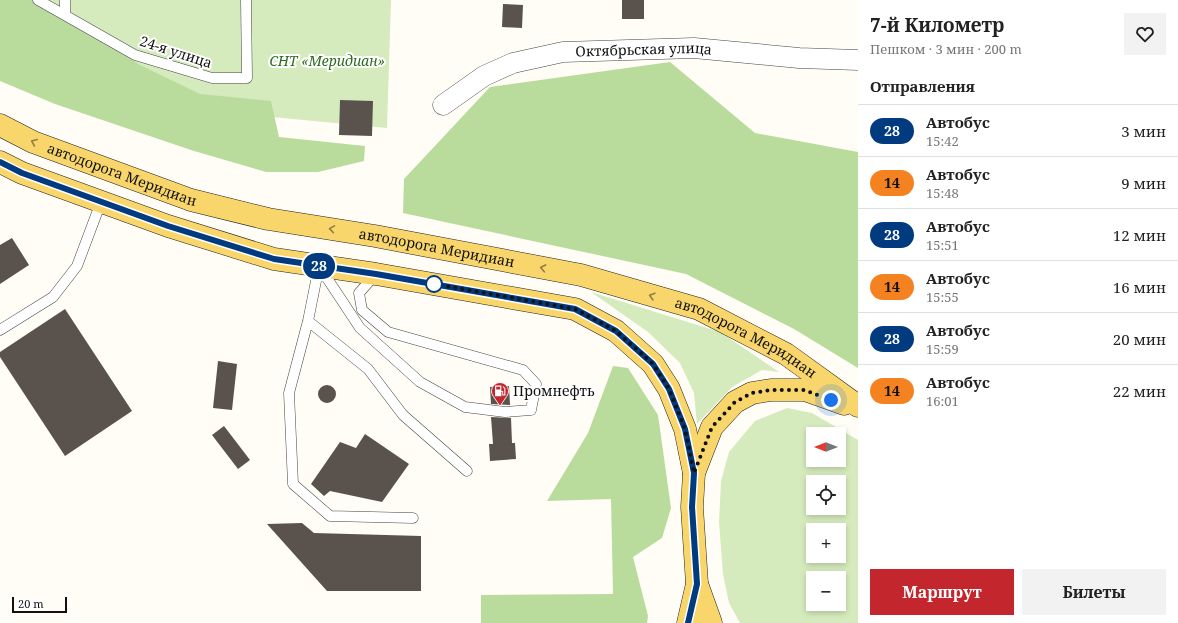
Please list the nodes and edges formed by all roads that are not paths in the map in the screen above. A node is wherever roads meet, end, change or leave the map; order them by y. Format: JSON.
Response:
{"nodes":[{"id":1,"x":38,"y":0,"type":"edge"},
{"id":2,"x":65,"y":0,"type":"edge"},
{"id":3,"x":246,"y":0,"type":"edge"},
{"id":4,"x":64,"y":14,"type":"junction"},
{"id":5,"x":858,"y":60,"type":"edge"},
{"id":6,"x":443,"y":105,"type":"dead end"},
{"id":7,"x":0,"y":125,"type":"edge"},
{"id":8,"x":0,"y":162,"type":"edge"},
{"id":9,"x":101,"y":202,"type":"junction"},
{"id":10,"x":319,"y":266,"type":"junction"},
{"id":11,"x":376,"y":274,"type":"junction"},
{"id":12,"x":308,"y":320,"type":"junction"},
{"id":13,"x":0,"y":330,"type":"edge"},
{"id":14,"x":858,"y":406,"type":"edge"},
{"id":15,"x":858,"y":410,"type":"edge"},
{"id":16,"x":467,"y":471,"type":"dead end"},
{"id":17,"x":694,"y":473,"type":"junction"},
{"id":18,"x":413,"y":518,"type":"dead end"},
{"id":19,"x":697,"y":584,"type":"junction"},
{"id":20,"x":688,"y":623,"type":"edge"},
{"id":21,"x":711,"y":623,"type":"edge"}],
"edges":[{"from":1,"to":4,"type":"lane","name":"24-я улица"},
{"from":2,"to":4,"type":"lane"},
{"from":3,"to":4,"type":"lane","name":"24-я улица"},
{"from":5,"to":6,"type":"street","name":"Октябрьская улица"},
{"from":14,"to":7,"type":"main road","name":"автодорога Меридиан","one_way":true},
{"from":8,"to":9,"type":"main road"},
{"from":9,"to":10,"type":"main road"},
{"from":9,"to":13,"type":"lane"},
{"from":10,"to":11,"type":"main road"},
{"from":10,"to":11,"type":"lane"},
{"from":10,"to":12,"type":"lane"},
{"from":11,"to":17,"type":"main road"},
{"from":12,"to":16,"type":"lane"},
{"from":12,"to":18,"type":"lane"},
{"from":15,"to":17,"type":"main road"},
{"from":17,"to":19,"type":"main road"},
{"from":19,"to":20,"type":"main road"},
{"from":19,"to":21,"type":"main road"}]}
